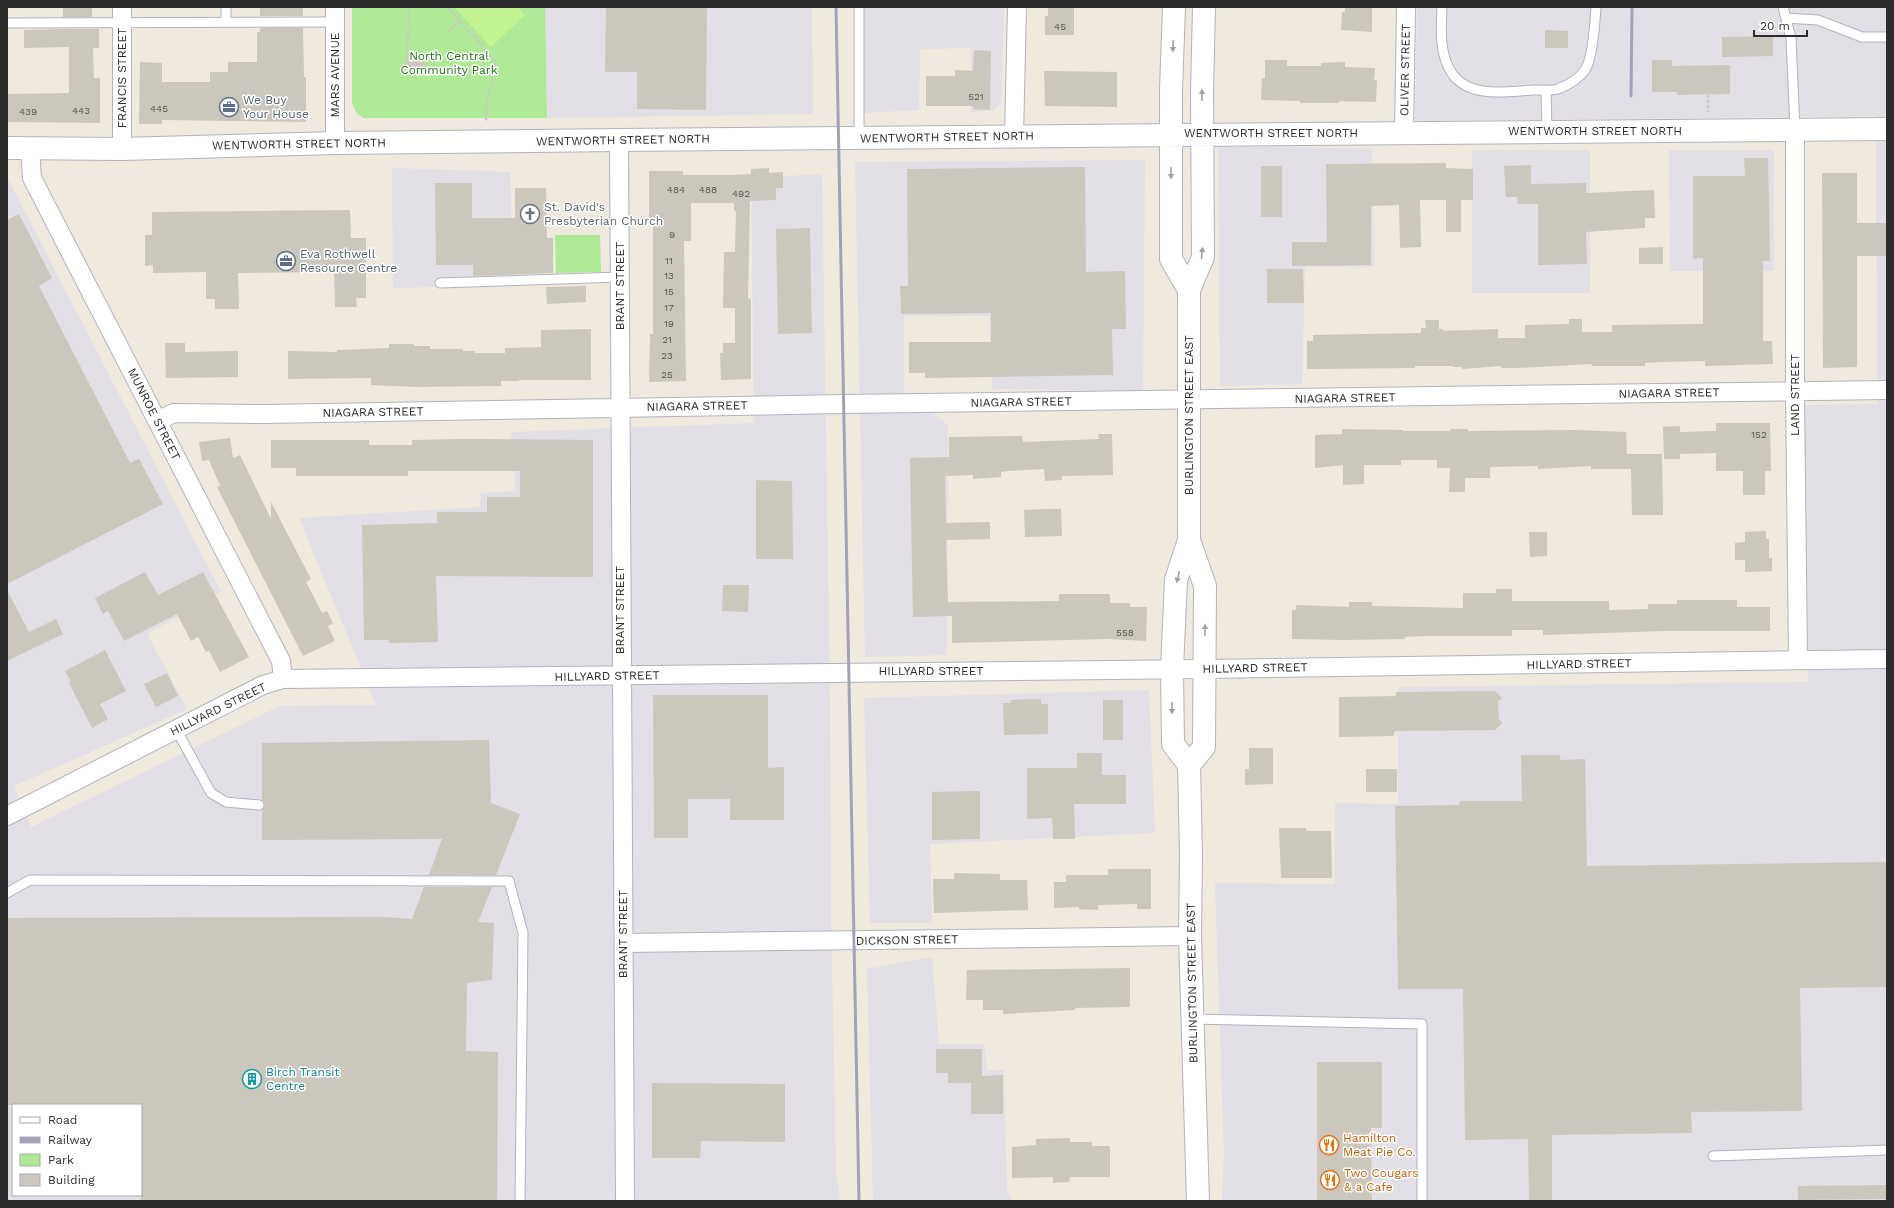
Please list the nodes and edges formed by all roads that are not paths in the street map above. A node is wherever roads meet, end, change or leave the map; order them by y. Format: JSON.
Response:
{"nodes":[{"id":1,"x":226,"y":7,"type":"edge"},
{"id":2,"x":859,"y":7,"type":"edge"},
{"id":3,"x":1017,"y":7,"type":"edge"},
{"id":4,"x":1174,"y":7,"type":"edge"},
{"id":5,"x":1204,"y":7,"type":"edge"},
{"id":6,"x":1406,"y":7,"type":"edge"},
{"id":7,"x":1442,"y":7,"type":"edge"},
{"id":8,"x":1596,"y":7,"type":"edge"},
{"id":9,"x":1783,"y":7,"type":"edge"},
{"id":10,"x":122,"y":15,"type":"edge"},
{"id":11,"x":335,"y":15,"type":"edge"},
{"id":12,"x":1786,"y":18,"type":"junction"},
{"id":13,"x":226,"y":22,"type":"junction"},
{"id":14,"x":7,"y":23,"type":"edge"},
{"id":15,"x":1887,"y":37,"type":"edge"},
{"id":16,"x":1546,"y":90,"type":"junction"},
{"id":17,"x":1887,"y":129,"type":"edge"},
{"id":18,"x":1795,"y":130,"type":"junction"},
{"id":19,"x":1547,"y":132,"type":"junction"},
{"id":20,"x":1404,"y":133,"type":"junction"},
{"id":21,"x":1172,"y":134,"type":"junction"},
{"id":22,"x":1202,"y":134,"type":"junction"},
{"id":23,"x":1014,"y":136,"type":"junction"},
{"id":24,"x":859,"y":138,"type":"junction"},
{"id":25,"x":619,"y":140,"type":"junction"},
{"id":26,"x":335,"y":143,"type":"junction"},
{"id":27,"x":7,"y":148,"type":"edge"},
{"id":28,"x":30,"y":148,"type":"junction"},
{"id":29,"x":122,"y":149,"type":"junction"},
{"id":30,"x":620,"y":277,"type":"junction"},
{"id":31,"x":440,"y":284,"type":"dead end"},
{"id":32,"x":1188,"y":290,"type":"junction"},
{"id":33,"x":1887,"y":390,"type":"edge"},
{"id":34,"x":1795,"y":391,"type":"junction"},
{"id":35,"x":1188,"y":400,"type":"junction"},
{"id":36,"x":620,"y":407,"type":"junction"},
{"id":37,"x":157,"y":421,"type":"junction"},
{"id":38,"x":1189,"y":540,"type":"junction"},
{"id":39,"x":1887,"y":659,"type":"edge"},
{"id":40,"x":1798,"y":660,"type":"junction"},
{"id":41,"x":1172,"y":669,"type":"junction"},
{"id":42,"x":1204,"y":669,"type":"junction"},
{"id":43,"x":621,"y":676,"type":"junction"},
{"id":44,"x":283,"y":679,"type":"junction"},
{"id":45,"x":176,"y":729,"type":"junction"},
{"id":46,"x":1189,"y":765,"type":"junction"},
{"id":47,"x":259,"y":805,"type":"dead end"},
{"id":48,"x":7,"y":816,"type":"edge"},
{"id":49,"x":7,"y":893,"type":"edge"},
{"id":50,"x":1190,"y":936,"type":"junction"},
{"id":51,"x":624,"y":943,"type":"junction"},
{"id":52,"x":1192,"y":1019,"type":"junction"},
{"id":53,"x":1887,"y":1150,"type":"edge"},
{"id":54,"x":1713,"y":1156,"type":"dead end"},
{"id":55,"x":520,"y":1201,"type":"edge"},
{"id":56,"x":625,"y":1201,"type":"edge"},
{"id":57,"x":1198,"y":1201,"type":"edge"},
{"id":58,"x":1422,"y":1201,"type":"edge"}],
"edges":[{"from":1,"to":13,"type":"lane"},
{"from":2,"to":24,"type":"lane"},
{"from":3,"to":23,"type":"street"},
{"from":4,"to":21,"type":"main road","name":"BURLINGTON STREET EAST","one_way":true},
{"from":22,"to":5,"type":"main road","name":"BURLINGTON STREET EAST","one_way":true},
{"from":6,"to":20,"type":"street","name":"OLIVER STREET"},
{"from":7,"to":16,"type":"lane"},
{"from":8,"to":16,"type":"lane"},
{"from":9,"to":12,"type":"lane"},
{"from":10,"to":13,"type":"lane"},
{"from":10,"to":14,"type":"lane"},
{"from":10,"to":29,"type":"street","name":"FRANCIS STREET"},
{"from":11,"to":13,"type":"lane"},
{"from":11,"to":26,"type":"street","name":"MARS AVENUE"},
{"from":12,"to":15,"type":"lane"},
{"from":12,"to":18,"type":"lane"},
{"from":16,"to":19,"type":"lane"},
{"from":17,"to":18,"type":"main road","name":"WENTWORTH STREET NORTH"},
{"from":18,"to":19,"type":"main road","name":"WENTWORTH STREET NORTH"},
{"from":18,"to":34,"type":"street","name":"LAND STREET"},
{"from":19,"to":20,"type":"main road","name":"WENTWORTH STREET NORTH"},
{"from":20,"to":22,"type":"main road","name":"WENTWORTH STREET NORTH"},
{"from":21,"to":22,"type":"main road","name":"WENTWORTH STREET NORTH"},
{"from":21,"to":23,"type":"main road","name":"WENTWORTH STREET NORTH"},
{"from":21,"to":32,"type":"main road","name":"BURLINGTON STREET EAST","one_way":true},
{"from":32,"to":22,"type":"main road","name":"BURLINGTON STREET EAST","one_way":true},
{"from":23,"to":24,"type":"main road","name":"WENTWORTH STREET NORTH"},
{"from":24,"to":25,"type":"main road","name":"WENTWORTH STREET NORTH"},
{"from":25,"to":26,"type":"main road","name":"WENTWORTH STREET NORTH"},
{"from":25,"to":30,"type":"street","name":"BRANT STREET"},
{"from":26,"to":29,"type":"main road","name":"WENTWORTH STREET NORTH"},
{"from":27,"to":28,"type":"main road","name":"WENTWORTH STREET NORTH"},
{"from":28,"to":29,"type":"main road","name":"WENTWORTH STREET NORTH"},
{"from":28,"to":37,"type":"street","name":"MUNROE STREET"},
{"from":30,"to":31,"type":"lane"},
{"from":30,"to":36,"type":"street","name":"BRANT STREET"},
{"from":32,"to":35,"type":"main road","name":"BURLINGTON STREET EAST"},
{"from":33,"to":34,"type":"street","name":"NIAGARA STREET"},
{"from":34,"to":35,"type":"street","name":"NIAGARA STREET"},
{"from":34,"to":40,"type":"street","name":"LAND STREET"},
{"from":35,"to":36,"type":"street","name":"NIAGARA STREET"},
{"from":35,"to":38,"type":"main road","name":"BURLINGTON STREET EAST"},
{"from":36,"to":37,"type":"street","name":"NIAGARA STREET"},
{"from":36,"to":43,"type":"street","name":"BRANT STREET"},
{"from":37,"to":44,"type":"street","name":"MUNROE STREET"},
{"from":38,"to":41,"type":"main road","name":"BURLINGTON STREET EAST","one_way":true},
{"from":42,"to":38,"type":"main road","name":"BURLINGTON STREET EAST","one_way":true},
{"from":39,"to":40,"type":"street","name":"HILLYARD STREET"},
{"from":40,"to":42,"type":"street","name":"HILLYARD STREET"},
{"from":41,"to":42,"type":"street","name":"HILLYARD STREET"},
{"from":41,"to":43,"type":"street","name":"HILLYARD STREET"},
{"from":41,"to":46,"type":"main road","name":"BURLINGTON STREET EAST","one_way":true},
{"from":42,"to":46,"type":"main road","name":"BURLINGTON STREET EAST"},
{"from":43,"to":44,"type":"street","name":"HILLYARD STREET"},
{"from":43,"to":51,"type":"street","name":"BRANT STREET"},
{"from":44,"to":45,"type":"street","name":"HILLYARD STREET"},
{"from":45,"to":47,"type":"lane"},
{"from":45,"to":48,"type":"street","name":"HILLYARD STREET"},
{"from":46,"to":50,"type":"main road","name":"BURLINGTON STREET EAST"},
{"from":49,"to":55,"type":"lane"},
{"from":50,"to":51,"type":"street","name":"DICKSON STREET"},
{"from":50,"to":52,"type":"main road","name":"BURLINGTON STREET EAST"},
{"from":51,"to":56,"type":"street","name":"BRANT STREET"},
{"from":52,"to":57,"type":"main road","name":"BURLINGTON STREET EAST"},
{"from":52,"to":58,"type":"lane"},
{"from":53,"to":54,"type":"lane"}]}
